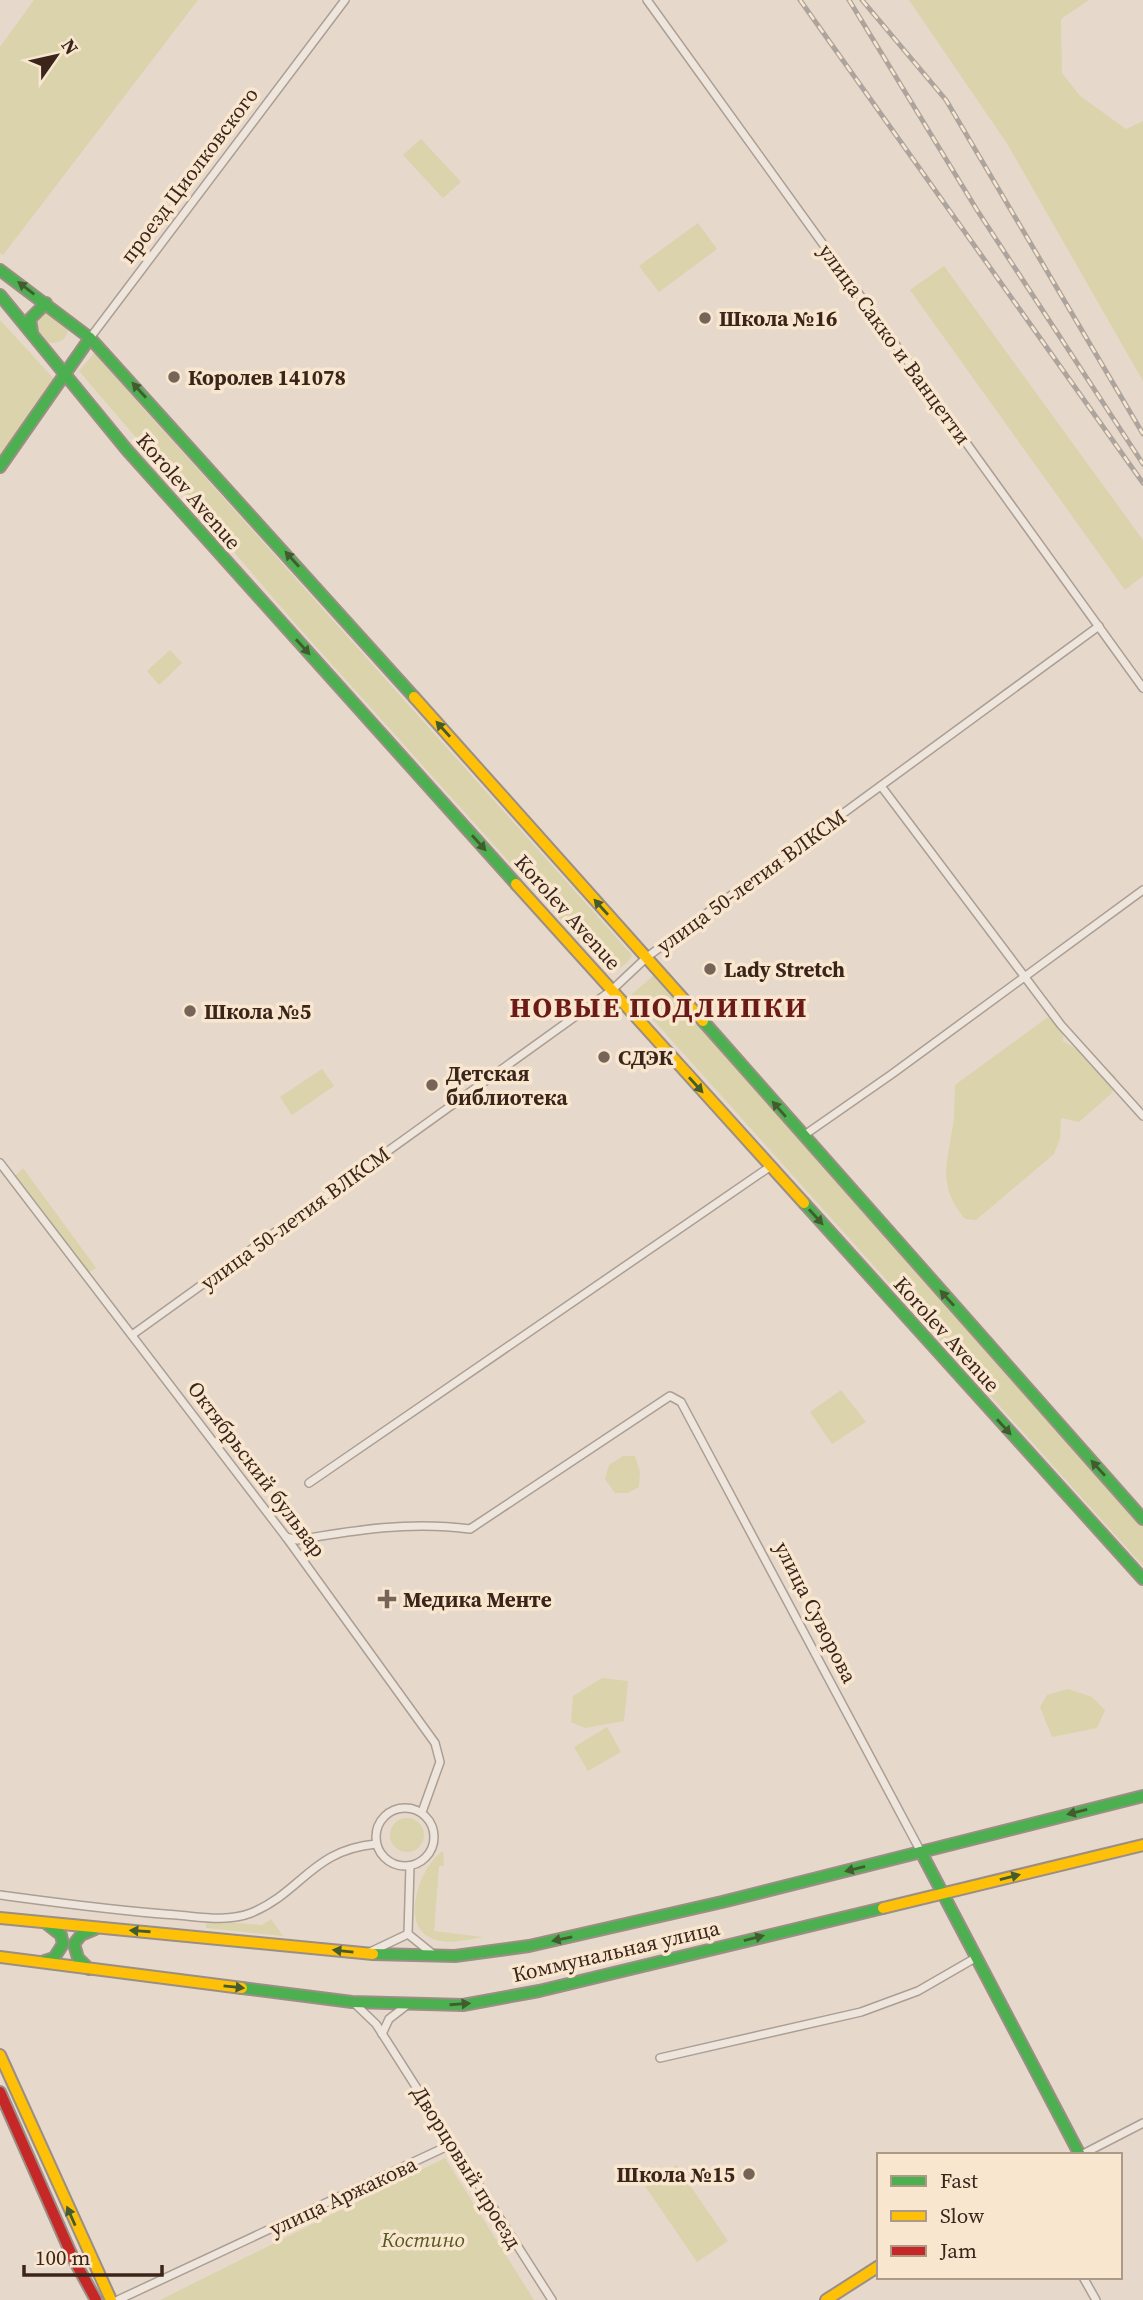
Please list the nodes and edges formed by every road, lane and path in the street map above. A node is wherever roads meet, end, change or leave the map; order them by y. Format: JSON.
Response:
{"nodes":[{"id":1,"x":345,"y":0,"type":"edge"},
{"id":2,"x":647,"y":0,"type":"edge"},
{"id":3,"x":0,"y":270,"type":"edge"},
{"id":4,"x":0,"y":295,"type":"edge"},
{"id":5,"x":46,"y":303,"type":"junction"},
{"id":6,"x":32,"y":332,"type":"junction"},
{"id":7,"x":90,"y":338,"type":"junction"},
{"id":8,"x":67,"y":375,"type":"junction"},
{"id":9,"x":0,"y":467,"type":"edge"},
{"id":10,"x":1099,"y":626,"type":"junction"},
{"id":11,"x":1143,"y":688,"type":"edge"},
{"id":12,"x":881,"y":786,"type":"junction"},
{"id":13,"x":1143,"y":890,"type":"edge"},
{"id":14,"x":647,"y":957,"type":"junction"},
{"id":15,"x":1024,"y":978,"type":"junction"},
{"id":16,"x":612,"y":990,"type":"junction"},
{"id":17,"x":1143,"y":1116,"type":"edge"},
{"id":18,"x":803,"y":1136,"type":"junction"},
{"id":19,"x":0,"y":1163,"type":"edge"},
{"id":20,"x":771,"y":1166,"type":"junction"},
{"id":21,"x":132,"y":1335,"type":"junction"},
{"id":22,"x":309,"y":1483,"type":"dead end"},
{"id":23,"x":1143,"y":1519,"type":"edge"},
{"id":24,"x":286,"y":1536,"type":"junction"},
{"id":25,"x":1143,"y":1579,"type":"edge"},
{"id":26,"x":1143,"y":1796,"type":"edge"},
{"id":27,"x":422,"y":1812,"type":"junction"},
{"id":28,"x":376,"y":1844,"type":"junction"},
{"id":29,"x":1143,"y":1845,"type":"edge"},
{"id":30,"x":921,"y":1852,"type":"junction"},
{"id":31,"x":410,"y":1867,"type":"junction"},
{"id":32,"x":944,"y":1893,"type":"junction"},
{"id":33,"x":0,"y":1895,"type":"edge"},
{"id":34,"x":0,"y":1918,"type":"edge"},
{"id":35,"x":44,"y":1922,"type":"junction"},
{"id":36,"x":97,"y":1928,"type":"junction"},
{"id":37,"x":408,"y":1934,"type":"junction"},
{"id":38,"x":366,"y":1954,"type":"junction"},
{"id":39,"x":436,"y":1956,"type":"junction"},
{"id":40,"x":0,"y":1957,"type":"edge"},
{"id":41,"x":977,"y":1957,"type":"junction"},
{"id":42,"x":40,"y":1963,"type":"junction"},
{"id":43,"x":89,"y":1969,"type":"junction"},
{"id":44,"x":352,"y":2002,"type":"junction"},
{"id":45,"x":407,"y":2005,"type":"junction"},
{"id":46,"x":382,"y":2034,"type":"junction"},
{"id":47,"x":0,"y":2055,"type":"edge"},
{"id":48,"x":660,"y":2058,"type":"dead end"},
{"id":49,"x":0,"y":2092,"type":"edge"},
{"id":50,"x":1143,"y":2123,"type":"edge"},
{"id":51,"x":452,"y":2144,"type":"junction"},
{"id":52,"x":1079,"y":2153,"type":"edge"},
{"id":53,"x":1084,"y":2153,"type":"edge"},
{"id":54,"x":877,"y":2267,"type":"edge"},
{"id":55,"x":1084,"y":2279,"type":"edge"},
{"id":56,"x":96,"y":2300,"type":"edge"},
{"id":57,"x":111,"y":2300,"type":"edge"},
{"id":58,"x":118,"y":2300,"type":"edge"},
{"id":59,"x":552,"y":2300,"type":"edge"},
{"id":60,"x":825,"y":2300,"type":"edge"},
{"id":61,"x":1096,"y":2300,"type":"edge"}],
"edges":[{"from":1,"to":7,"type":"street","name":"проезд Циолковского"},
{"from":2,"to":10,"type":"street","name":"улица Сакко и Ванцетти"},
{"from":5,"to":3,"type":"main road","name":"Korolev Avenue","one_way":true},
{"from":4,"to":6,"type":"main road","name":"Korolev Avenue"},
{"from":5,"to":6,"type":"main road"},
{"from":5,"to":7,"type":"main road","name":"Korolev Avenue"},
{"from":6,"to":8,"type":"main road","name":"Korolev Avenue"},
{"from":7,"to":8,"type":"main road","name":"проезд Циолковского"},
{"from":14,"to":7,"type":"main road","name":"Korolev Avenue","one_way":true},
{"from":8,"to":9,"type":"main road"},
{"from":8,"to":16,"type":"main road","name":"Korolev Avenue","one_way":true},
{"from":10,"to":11,"type":"street","name":"улица Сакко и Ванцетти"},
{"from":10,"to":12,"type":"street","name":"улица 50-летия ВЛКСМ"},
{"from":12,"to":14,"type":"street","name":"улица 50-летия ВЛКСМ"},
{"from":12,"to":15,"type":"street"},
{"from":13,"to":15,"type":"street"},
{"from":14,"to":16,"type":"street","name":"улица 50-летия ВЛКСМ"},
{"from":18,"to":14,"type":"main road","name":"Korolev Avenue","one_way":true},
{"from":15,"to":17,"type":"street"},
{"from":15,"to":18,"type":"street"},
{"from":16,"to":20,"type":"main road","name":"Korolev Avenue","one_way":true},
{"from":16,"to":21,"type":"street","name":"улица 50-летия ВЛКСМ"},
{"from":23,"to":18,"type":"main road","name":"Korolev Avenue","one_way":true},
{"from":19,"to":21,"type":"street","name":"Октябрьский бульвар"},
{"from":20,"to":22,"type":"street"},
{"from":20,"to":25,"type":"main road","name":"Korolev Avenue","one_way":true},
{"from":21,"to":24,"type":"street","name":"Октябрьский бульвар"},
{"from":24,"to":27,"type":"street","name":"Октябрьский бульвар"},
{"from":24,"to":30,"type":"street","name":"улица Суворова"},
{"from":26,"to":30,"type":"main road","name":"Коммунальная улица","one_way":true},
{"from":27,"to":28,"type":"street"},
{"from":27,"to":31,"type":"street"},
{"from":28,"to":31,"type":"street"},
{"from":28,"to":33,"type":"street"},
{"from":32,"to":29,"type":"main road","name":"Коммунальная улица","one_way":true},
{"from":30,"to":32,"type":"main road"},
{"from":30,"to":39,"type":"main road","name":"Коммунальная улица","one_way":true},
{"from":31,"to":37,"type":"street"},
{"from":32,"to":41,"type":"main road"},
{"from":45,"to":32,"type":"main road","name":"Коммунальная улица","one_way":true},
{"from":34,"to":35,"type":"main road","name":"Коммунальная улица"},
{"from":35,"to":36,"type":"main road","name":"Коммунальная улица"},
{"from":35,"to":42,"type":"main road"},
{"from":38,"to":36,"type":"main road","name":"Коммунальная улица","one_way":true},
{"from":36,"to":43,"type":"main road"},
{"from":37,"to":38,"type":"street"},
{"from":37,"to":39,"type":"street"},
{"from":38,"to":39,"type":"main road","name":"Коммунальная улица"},
{"from":40,"to":42,"type":"main road","name":"Коммунальная улица"},
{"from":41,"to":48,"type":"street"},
{"from":41,"to":52,"type":"main road"},
{"from":42,"to":43,"type":"main road","name":"Коммунальная улица"},
{"from":43,"to":44,"type":"main road","name":"Коммунальная улица","one_way":true},
{"from":44,"to":45,"type":"main road","name":"Коммунальная улица"},
{"from":44,"to":46,"type":"street","name":"Дворцовый проезд"},
{"from":45,"to":46,"type":"street"},
{"from":46,"to":51,"type":"street","name":"Дворцовый проезд"},
{"from":57,"to":47,"type":"main road","one_way":true},
{"from":49,"to":56,"type":"main road"},
{"from":50,"to":53,"type":"street"},
{"from":51,"to":58,"type":"street","name":"улица Аржакова"},
{"from":51,"to":59,"type":"street","name":"Дворцовый проезд"},
{"from":54,"to":60,"type":"main road"},
{"from":55,"to":61,"type":"street"}]}
